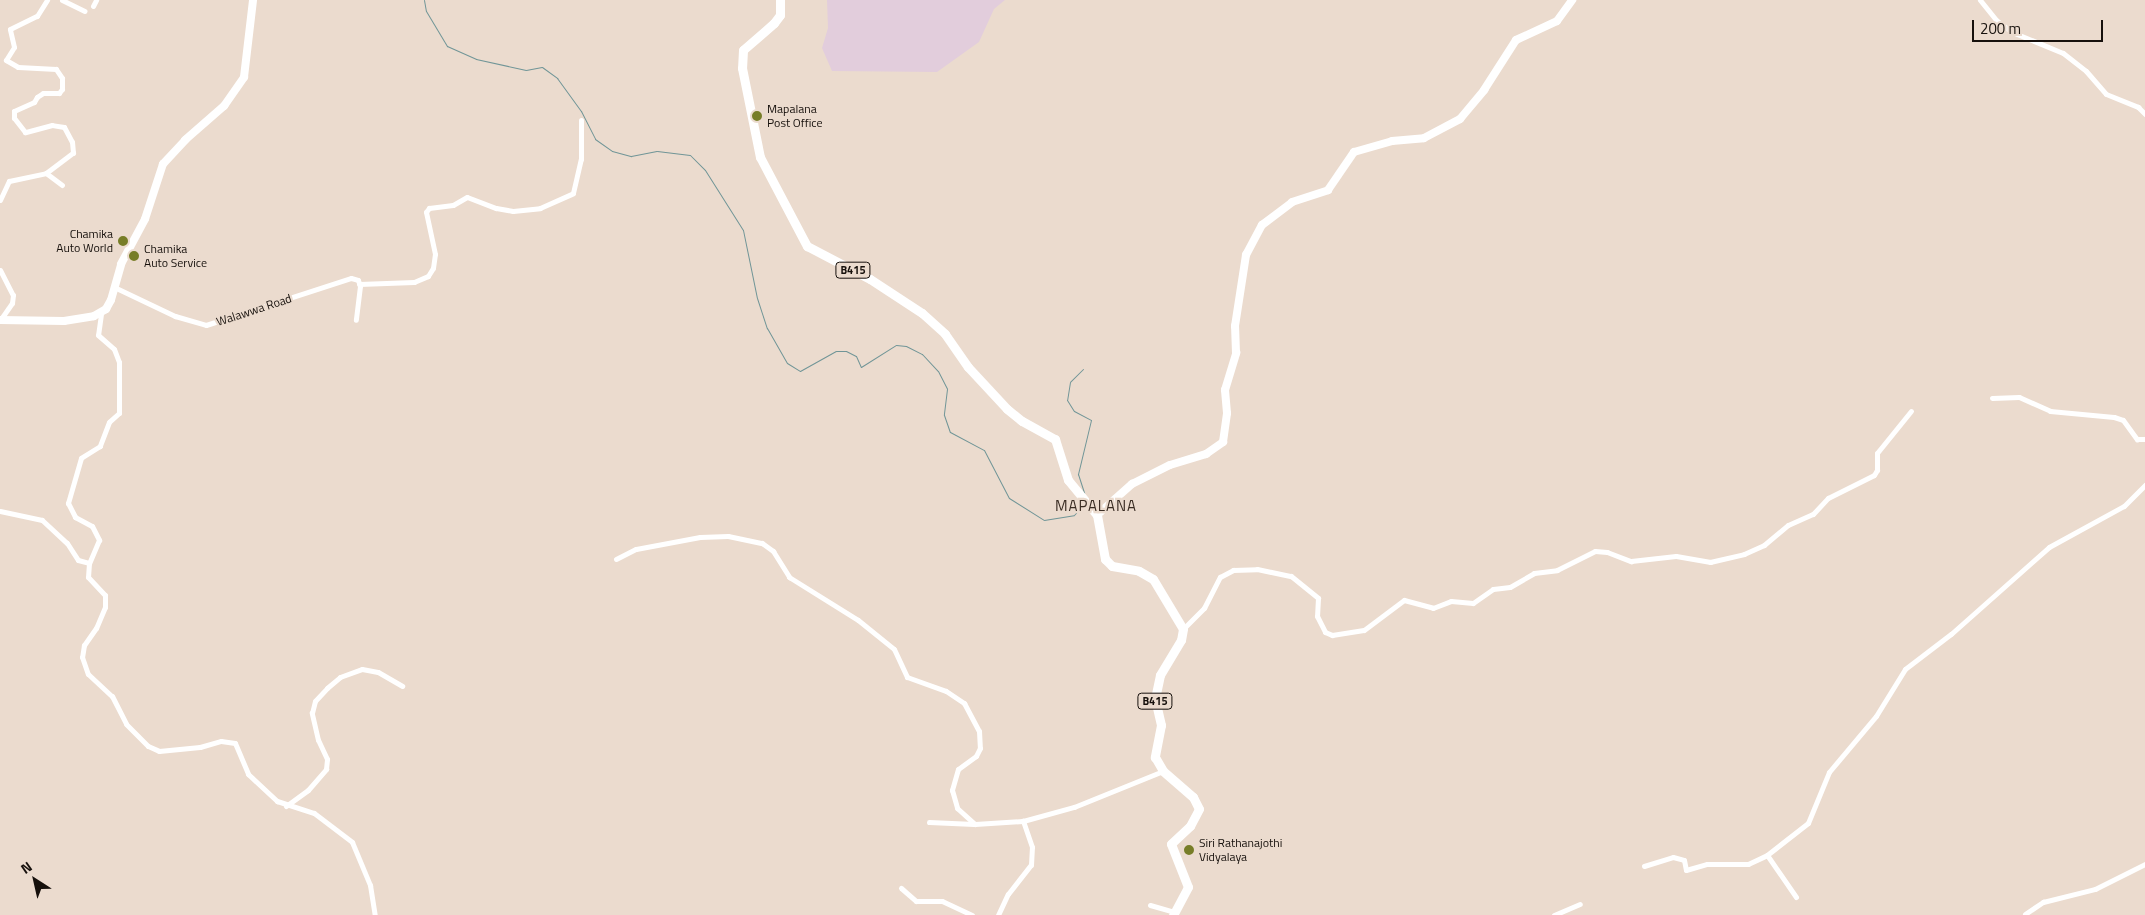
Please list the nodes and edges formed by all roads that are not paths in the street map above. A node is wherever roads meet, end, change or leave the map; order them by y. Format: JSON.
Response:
{"nodes":[{"id":1,"x":47,"y":0,"type":"edge"},
{"id":2,"x":62,"y":0,"type":"edge"},
{"id":3,"x":96,"y":0,"type":"edge"},
{"id":4,"x":253,"y":0,"type":"edge"},
{"id":5,"x":780,"y":0,"type":"edge"},
{"id":6,"x":1572,"y":0,"type":"edge"},
{"id":7,"x":1980,"y":0,"type":"edge"},
{"id":8,"x":93,"y":6,"type":"dead end"},
{"id":9,"x":85,"y":11,"type":"dead end"},
{"id":10,"x":2145,"y":114,"type":"edge"},
{"id":11,"x":581,"y":120,"type":"dead end"},
{"id":12,"x":46,"y":173,"type":"junction"},
{"id":13,"x":62,"y":185,"type":"dead end"},
{"id":14,"x":0,"y":200,"type":"edge"},
{"id":15,"x":0,"y":270,"type":"edge"},
{"id":16,"x":360,"y":284,"type":"junction"},
{"id":17,"x":114,"y":287,"type":"junction"},
{"id":18,"x":101,"y":314,"type":"junction"},
{"id":19,"x":0,"y":320,"type":"edge"},
{"id":20,"x":356,"y":320,"type":"dead end"},
{"id":21,"x":1992,"y":398,"type":"dead end"},
{"id":22,"x":1911,"y":411,"type":"dead end"},
{"id":23,"x":2145,"y":439,"type":"edge"},
{"id":24,"x":2145,"y":485,"type":"edge"},
{"id":25,"x":0,"y":511,"type":"edge"},
{"id":26,"x":1097,"y":515,"type":"junction"},
{"id":27,"x":616,"y":559,"type":"dead end"},
{"id":28,"x":88,"y":564,"type":"junction"},
{"id":29,"x":1183,"y":629,"type":"junction"},
{"id":30,"x":402,"y":686,"type":"dead end"},
{"id":31,"x":1162,"y":771,"type":"junction"},
{"id":32,"x":286,"y":806,"type":"junction"},
{"id":33,"x":1023,"y":821,"type":"junction"},
{"id":34,"x":929,"y":822,"type":"dead end"},
{"id":35,"x":975,"y":824,"type":"junction"},
{"id":36,"x":1767,"y":856,"type":"junction"},
{"id":37,"x":2145,"y":864,"type":"edge"},
{"id":38,"x":1644,"y":866,"type":"dead end"},
{"id":39,"x":901,"y":888,"type":"dead end"},
{"id":40,"x":1796,"y":897,"type":"dead end"},
{"id":41,"x":1580,"y":904,"type":"dead end"},
{"id":42,"x":1150,"y":906,"type":"dead end"},
{"id":43,"x":1174,"y":913,"type":"edge"},
{"id":44,"x":2025,"y":914,"type":"edge"},
{"id":45,"x":375,"y":915,"type":"edge"},
{"id":46,"x":972,"y":915,"type":"edge"},
{"id":47,"x":998,"y":915,"type":"edge"},
{"id":48,"x":1554,"y":915,"type":"edge"}],
"edges":[{"from":1,"to":12,"type":"street"},
{"from":2,"to":9,"type":"street"},
{"from":3,"to":8,"type":"street"},
{"from":4,"to":17,"type":"main road"},
{"from":5,"to":26,"type":"main road","number":"B415"},
{"from":6,"to":26,"type":"main road"},
{"from":7,"to":10,"type":"street"},
{"from":11,"to":16,"type":"street"},
{"from":12,"to":13,"type":"street"},
{"from":12,"to":14,"type":"street"},
{"from":15,"to":19,"type":"street"},
{"from":16,"to":17,"type":"street","name":"Walawwa Road"},
{"from":16,"to":20,"type":"street"},
{"from":17,"to":18,"type":"main road"},
{"from":18,"to":19,"type":"main road"},
{"from":18,"to":28,"type":"street"},
{"from":21,"to":23,"type":"street"},
{"from":22,"to":29,"type":"street"},
{"from":24,"to":36,"type":"street"},
{"from":25,"to":28,"type":"street"},
{"from":26,"to":29,"type":"main road","number":"B415"},
{"from":27,"to":35,"type":"street"},
{"from":28,"to":32,"type":"street"},
{"from":29,"to":31,"type":"main road","number":"B415"},
{"from":30,"to":32,"type":"street"},
{"from":31,"to":33,"type":"street"},
{"from":31,"to":43,"type":"main road"},
{"from":32,"to":45,"type":"street"},
{"from":33,"to":35,"type":"street"},
{"from":33,"to":47,"type":"street"},
{"from":34,"to":35,"type":"street"},
{"from":36,"to":38,"type":"street"},
{"from":36,"to":40,"type":"street"},
{"from":37,"to":44,"type":"street"},
{"from":39,"to":46,"type":"street"},
{"from":41,"to":48,"type":"street"},
{"from":42,"to":43,"type":"street"}]}
